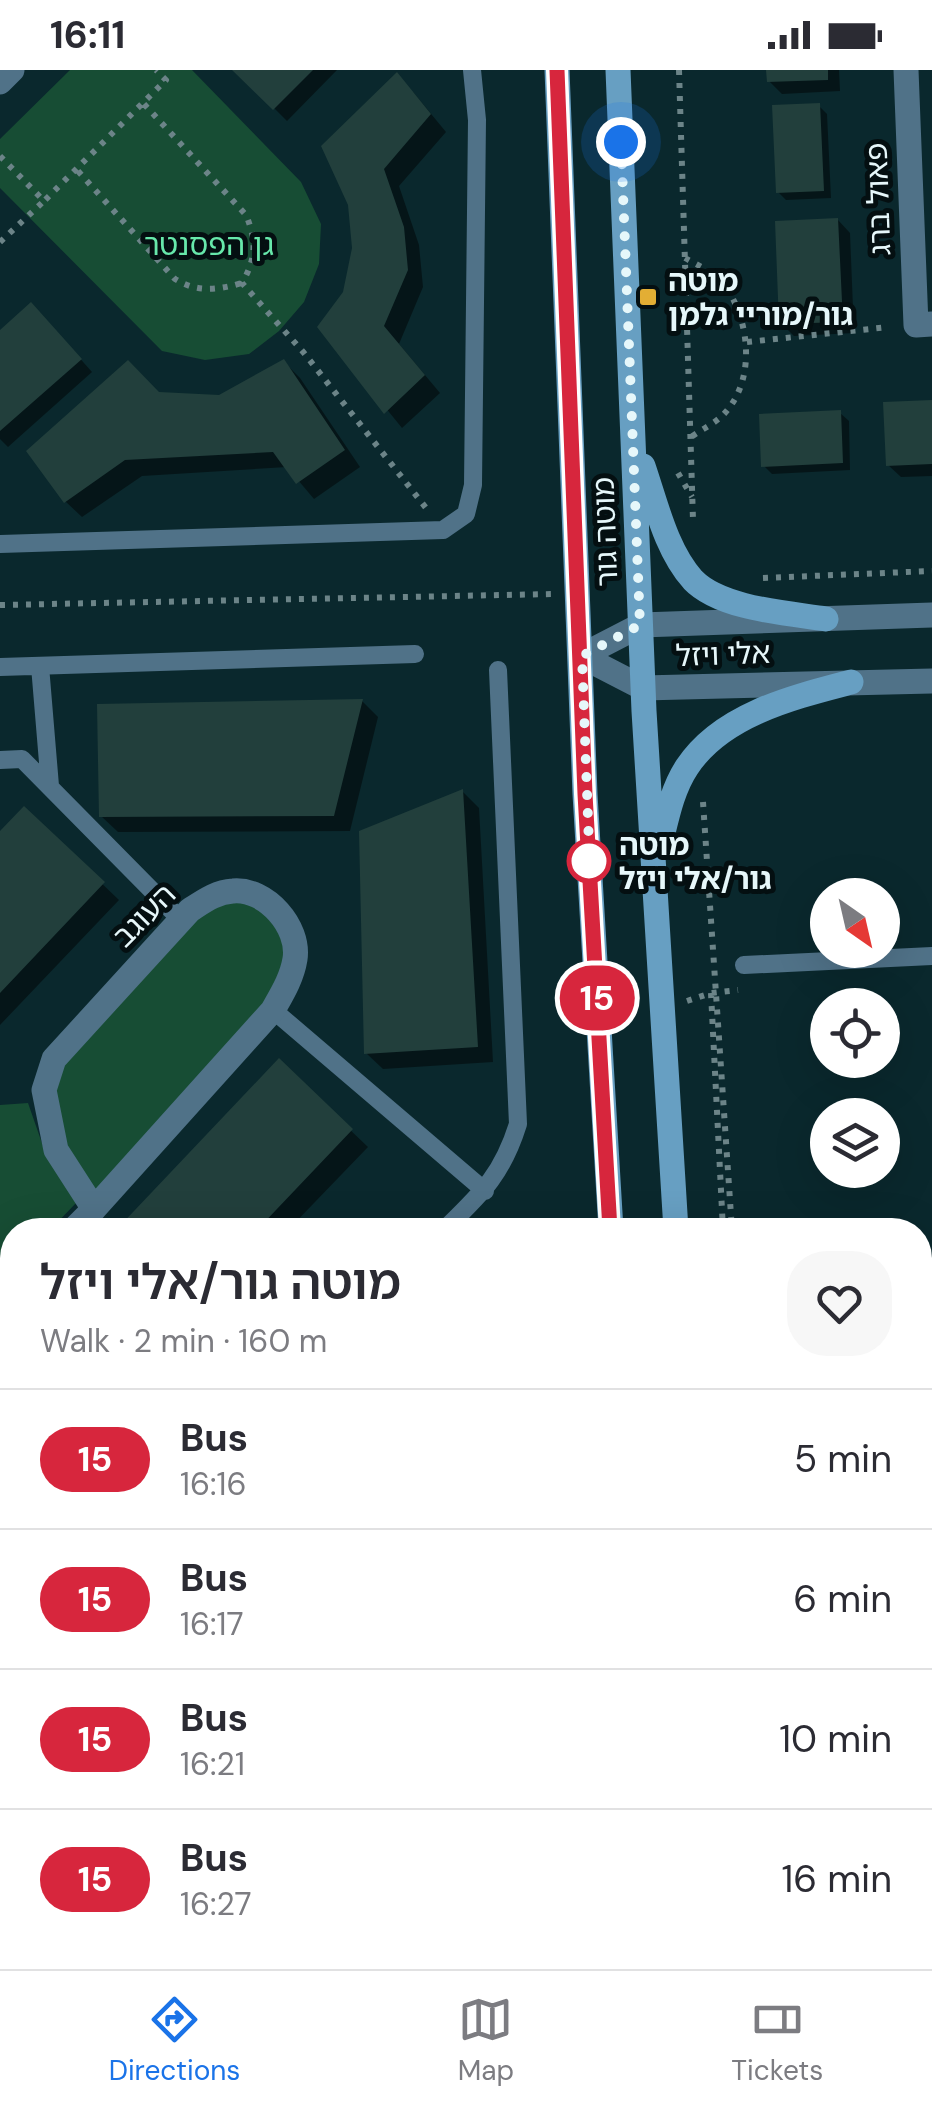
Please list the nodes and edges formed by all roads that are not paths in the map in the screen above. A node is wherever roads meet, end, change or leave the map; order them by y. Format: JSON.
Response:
{"nodes":[{"id":1,"x":12,"y":70,"type":"edge"},
{"id":2,"x":472,"y":70,"type":"edge"},
{"id":3,"x":557,"y":70,"type":"edge"},
{"id":4,"x":618,"y":70,"type":"edge"},
{"id":5,"x":906,"y":70,"type":"edge"},
{"id":6,"x":0,"y":82,"type":"edge"},
{"id":7,"x":924,"y":324,"type":"edge"},
{"id":8,"x":633,"y":436,"type":"junction"},
{"id":9,"x":0,"y":544,"type":"edge"},
{"id":10,"x":932,"y":616,"type":"edge"},
{"id":11,"x":826,"y":619,"type":"junction"},
{"id":12,"x":640,"y":625,"type":"junction"},
{"id":13,"x":415,"y":654,"type":"dead end"},
{"id":14,"x":582,"y":656,"type":"junction"},
{"id":15,"x":40,"y":666,"type":"junction"},
{"id":16,"x":0,"y":667,"type":"edge"},
{"id":17,"x":498,"y":670,"type":"dead end"},
{"id":18,"x":932,"y":680,"type":"edge"},
{"id":19,"x":851,"y":682,"type":"junction"},
{"id":20,"x":643,"y":688,"type":"junction"},
{"id":21,"x":0,"y":760,"type":"edge"},
{"id":22,"x":50,"y":786,"type":"junction"},
{"id":23,"x":653,"y":874,"type":"junction"},
{"id":24,"x":181,"y":920,"type":"junction"},
{"id":25,"x":932,"y":956,"type":"edge"},
{"id":26,"x":744,"y":965,"type":"dead end"},
{"id":27,"x":272,"y":1010,"type":"junction"},
{"id":28,"x":485,"y":1191,"type":"junction"},
{"id":29,"x":94,"y":1209,"type":"junction"},
{"id":30,"x":85,"y":1218,"type":"edge"},
{"id":31,"x":457,"y":1218,"type":"edge"},
{"id":32,"x":609,"y":1218,"type":"edge"},
{"id":33,"x":675,"y":1218,"type":"edge"}],
"edges":[{"from":1,"to":6,"type":"street"},
{"from":2,"to":9,"type":"lane"},
{"from":3,"to":14,"type":"main road","name":"מוטה גור"},
{"from":4,"to":8,"type":"main road","name":"מוטה גור"},
{"from":5,"to":7,"type":"street","name":"פאול ברג"},
{"from":8,"to":11,"type":"main road"},
{"from":8,"to":12,"type":"main road","name":"מוטה גור"},
{"from":10,"to":11,"type":"street","name":"אלי ויזל"},
{"from":11,"to":12,"type":"street","name":"אלי ויזל"},
{"from":12,"to":14,"type":"street","name":"אלי ויזל"},
{"from":12,"to":20,"type":"main road","name":"מוטה גור"},
{"from":13,"to":15,"type":"lane"},
{"from":14,"to":20,"type":"street","name":"אלי ויזל"},
{"from":14,"to":32,"type":"main road","name":"מוטה גור"},
{"from":15,"to":16,"type":"lane"},
{"from":15,"to":22,"type":"lane"},
{"from":17,"to":28,"type":"lane"},
{"from":18,"to":19,"type":"street","name":"אלי ויזל"},
{"from":19,"to":20,"type":"street","name":"אלי ויזל"},
{"from":19,"to":23,"type":"main road"},
{"from":20,"to":23,"type":"main road","name":"מוטה גור"},
{"from":21,"to":22,"type":"lane"},
{"from":22,"to":24,"type":"lane"},
{"from":23,"to":33,"type":"main road","name":"מוטה גור"},
{"from":24,"to":27,"type":"street","name":"העוגב"},
{"from":24,"to":29,"type":"street","name":"העוגב"},
{"from":25,"to":26,"type":"lane"},
{"from":27,"to":28,"type":"lane"},
{"from":27,"to":29,"type":"street","name":"העוגב"},
{"from":28,"to":31,"type":"lane"},
{"from":29,"to":30,"type":"street","name":"העוגב"}]}
